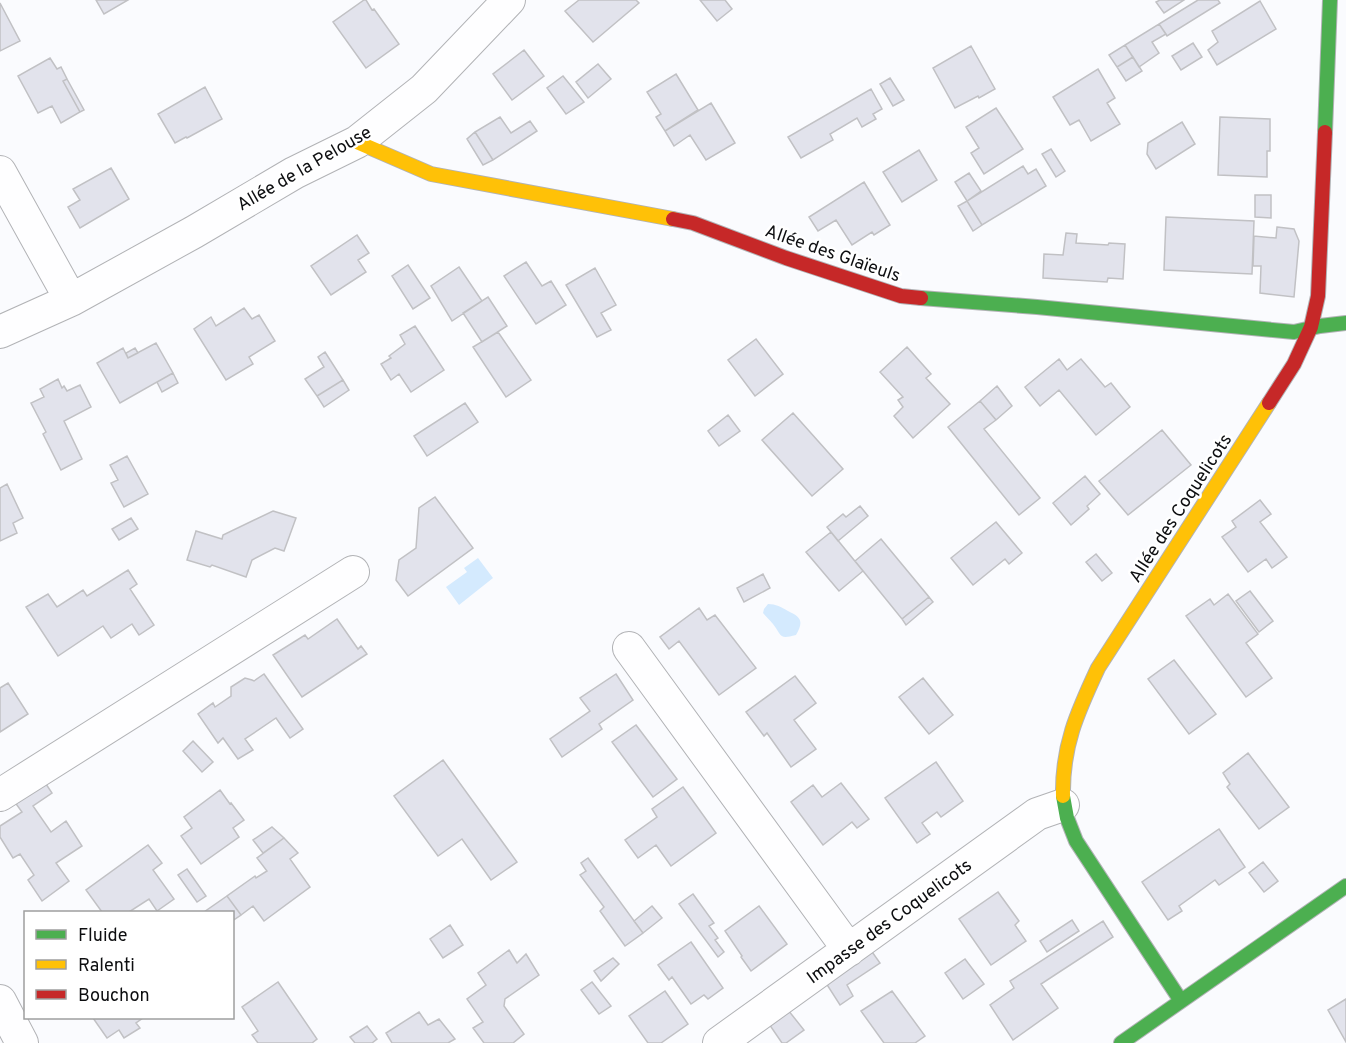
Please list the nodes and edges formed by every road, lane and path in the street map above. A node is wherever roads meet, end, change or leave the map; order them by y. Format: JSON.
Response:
{"nodes":[{"id":1,"x":509,"y":0,"type":"edge"},
{"id":2,"x":1330,"y":0,"type":"edge"},
{"id":3,"x":357,"y":141,"type":"junction"},
{"id":4,"x":0,"y":172,"type":"edge"},
{"id":5,"x":71,"y":300,"type":"junction"},
{"id":6,"x":1346,"y":323,"type":"edge"},
{"id":7,"x":1311,"y":327,"type":"junction"},
{"id":8,"x":0,"y":332,"type":"edge"},
{"id":9,"x":353,"y":572,"type":"dead end"},
{"id":10,"x":629,"y":648,"type":"dead end"},
{"id":11,"x":0,"y":795,"type":"edge"},
{"id":12,"x":1063,"y":805,"type":"junction"},
{"id":13,"x":1346,"y":886,"type":"edge"},
{"id":14,"x":849,"y":950,"type":"junction"},
{"id":15,"x":0,"y":1001,"type":"edge"},
{"id":16,"x":1181,"y":1001,"type":"junction"},
{"id":17,"x":22,"y":1043,"type":"edge"},
{"id":18,"x":719,"y":1043,"type":"edge"},
{"id":19,"x":1121,"y":1043,"type":"edge"}],
"edges":[{"from":1,"to":3,"type":"street","name":"Allée de la Pelouse"},
{"from":2,"to":7,"type":"street","name":"Allée des Coquelicots"},
{"from":3,"to":5,"type":"street","name":"Allée de la Pelouse"},
{"from":3,"to":7,"type":"street","name":"Allée des Glaïeuls"},
{"from":4,"to":5,"type":"street"},
{"from":5,"to":8,"type":"street","name":"Allée de la Pelouse"},
{"from":6,"to":7,"type":"street","name":"Allée des Glaïeuls"},
{"from":7,"to":12,"type":"street","name":"Allée des Coquelicots"},
{"from":9,"to":11,"type":"street"},
{"from":10,"to":14,"type":"street"},
{"from":12,"to":14,"type":"street","name":"Impasse des Coquelicots"},
{"from":12,"to":16,"type":"street","name":"Allée des Coquelicots"},
{"from":13,"to":16,"type":"street"},
{"from":14,"to":18,"type":"street","name":"Impasse des Coquelicots"},
{"from":15,"to":17,"type":"street"},
{"from":16,"to":19,"type":"street"}]}
